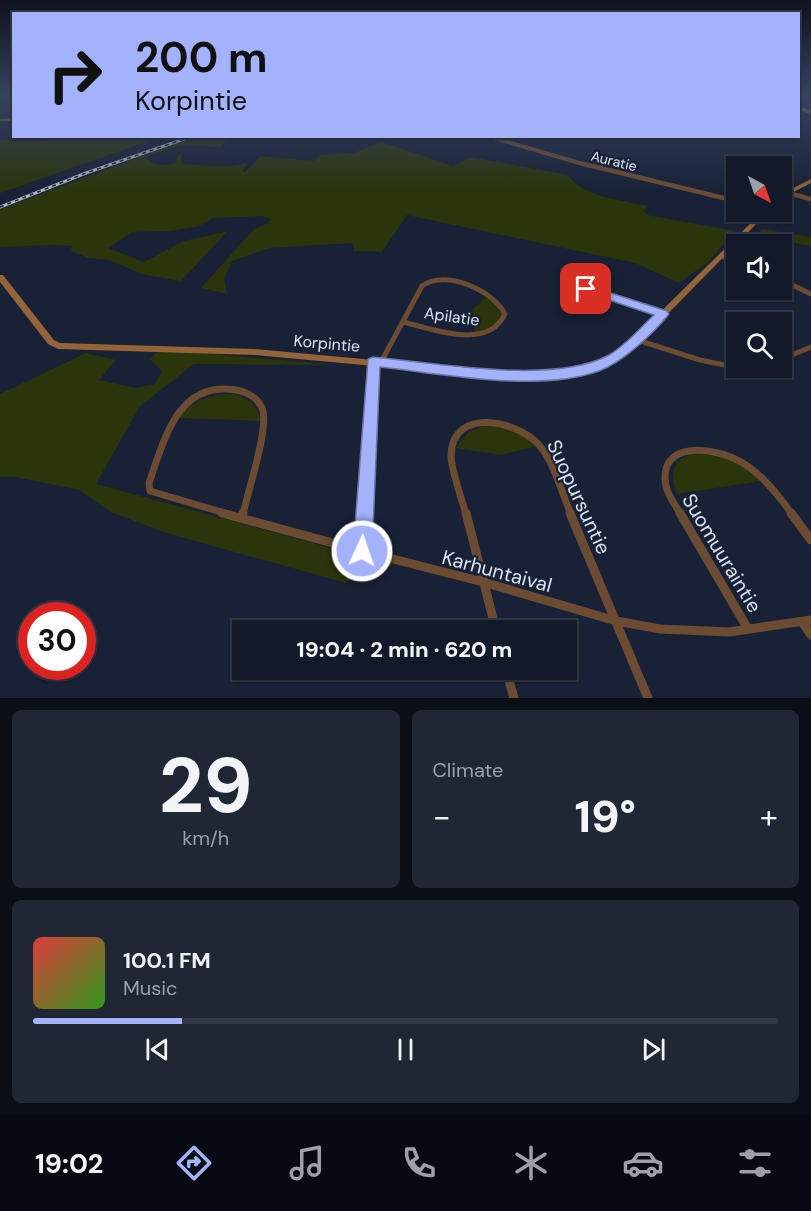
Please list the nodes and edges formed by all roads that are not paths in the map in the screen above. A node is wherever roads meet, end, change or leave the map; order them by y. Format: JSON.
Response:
{"nodes":[{"id":1,"x":492,"y":138,"type":"edge"},
{"id":2,"x":503,"y":138,"type":"edge"},
{"id":3,"x":499,"y":141,"type":"junction"},
{"id":4,"x":811,"y":181,"type":"edge"},
{"id":5,"x":792,"y":190,"type":"edge"},
{"id":6,"x":792,"y":196,"type":"edge"},
{"id":7,"x":726,"y":199,"type":"edge"},
{"id":8,"x":811,"y":200,"type":"edge"},
{"id":9,"x":755,"y":222,"type":"edge"},
{"id":10,"x":721,"y":256,"type":"junction"},
{"id":11,"x":726,"y":258,"type":"edge"},
{"id":12,"x":0,"y":277,"type":"edge"},
{"id":13,"x":792,"y":285,"type":"edge"},
{"id":14,"x":586,"y":289,"type":"dead end"},
{"id":15,"x":811,"y":294,"type":"edge"},
{"id":16,"x":663,"y":314,"type":"junction"},
{"id":17,"x":403,"y":322,"type":"junction"},
{"id":18,"x":638,"y":339,"type":"junction"},
{"id":19,"x":811,"y":347,"type":"edge"},
{"id":20,"x":792,"y":355,"type":"edge"},
{"id":21,"x":377,"y":362,"type":"junction"},
{"id":22,"x":726,"y":366,"type":"edge"},
{"id":23,"x":242,"y":518,"type":"junction"},
{"id":24,"x":811,"y":540,"type":"edge"},
{"id":25,"x":362,"y":551,"type":"junction"},
{"id":26,"x":483,"y":582,"type":"junction"},
{"id":27,"x":493,"y":620,"type":"edge"},
{"id":28,"x":616,"y":621,"type":"junction"},
{"id":29,"x":807,"y":621,"type":"edge"},
{"id":30,"x":748,"y":629,"type":"junction"},
{"id":31,"x":811,"y":635,"type":"edge"},
{"id":32,"x":509,"y":680,"type":"edge"},
{"id":33,"x":514,"y":698,"type":"edge"},
{"id":34,"x":648,"y":698,"type":"edge"}],
"edges":[{"from":1,"to":3,"type":"street","name":"Auratie"},
{"from":2,"to":3,"type":"street"},
{"from":3,"to":7,"type":"street","name":"Auratie"},
{"from":4,"to":5,"type":"street"},
{"from":6,"to":8,"type":"street"},
{"from":9,"to":10,"type":"street","name":"Korpintie"},
{"from":10,"to":11,"type":"street"},
{"from":10,"to":16,"type":"street","name":"Korpintie"},
{"from":12,"to":21,"type":"street","name":"Korpintie"},
{"from":13,"to":15,"type":"street"},
{"from":14,"to":16,"type":"street"},
{"from":16,"to":18,"type":"street","name":"Korpintie"},
{"from":17,"to":17,"type":"street","name":"Apilatie"},
{"from":17,"to":21,"type":"street"},
{"from":18,"to":21,"type":"street","name":"Korpintie"},
{"from":18,"to":22,"type":"street"},
{"from":19,"to":20,"type":"street"},
{"from":21,"to":25,"type":"street"},
{"from":23,"to":23,"type":"street","name":"Karhuntaival"},
{"from":23,"to":25,"type":"street","name":"Karhuntaival"},
{"from":24,"to":30,"type":"street","name":"Suomuuraintie"},
{"from":25,"to":26,"type":"street","name":"Karhuntaival"},
{"from":26,"to":27,"type":"street","name":"Suopursuntie"},
{"from":26,"to":28,"type":"street","name":"Karhuntaival"},
{"from":26,"to":28,"type":"street","name":"Suopursuntie"},
{"from":28,"to":30,"type":"street","name":"Karhuntaival"},
{"from":28,"to":34,"type":"street","name":"Suopursuntie"},
{"from":29,"to":30,"type":"street","name":"Karhuntaival"},
{"from":29,"to":31,"type":"street"},
{"from":32,"to":33,"type":"street"}]}
